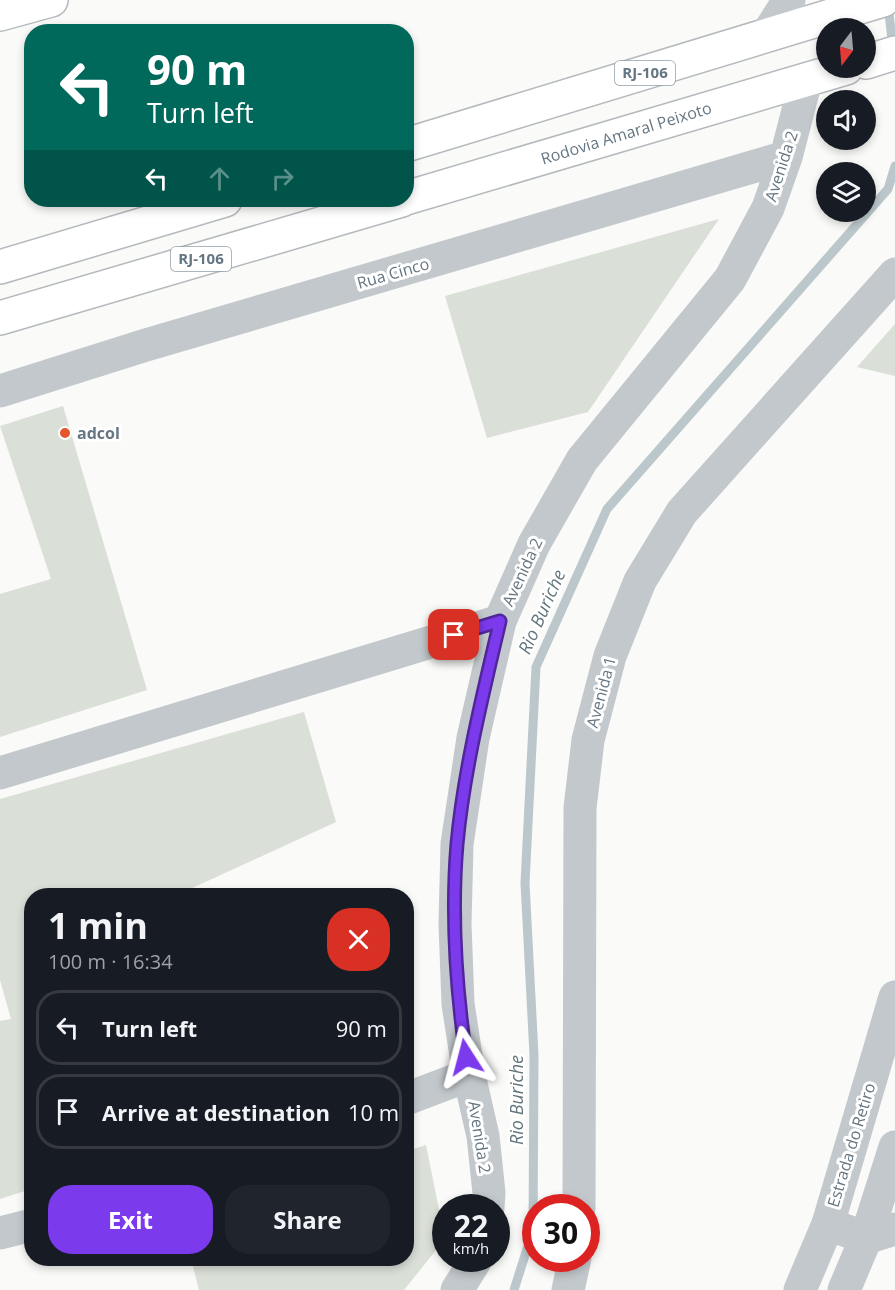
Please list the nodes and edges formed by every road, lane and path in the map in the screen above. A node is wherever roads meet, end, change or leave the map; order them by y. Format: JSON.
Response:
{"nodes":[{"id":1,"x":51,"y":0,"type":"edge"},
{"id":2,"x":789,"y":0,"type":"edge"},
{"id":3,"x":883,"y":0,"type":"edge"},
{"id":4,"x":842,"y":5,"type":"edge"},
{"id":5,"x":0,"y":14,"type":"edge"},
{"id":6,"x":766,"y":36,"type":"junction"},
{"id":7,"x":895,"y":53,"type":"edge"},
{"id":8,"x":876,"y":59,"type":"edge"},
{"id":9,"x":816,"y":77,"type":"edge"},
{"id":10,"x":806,"y":80,"type":"junction"},
{"id":11,"x":414,"y":143,"type":"edge"},
{"id":12,"x":786,"y":157,"type":"junction"},
{"id":13,"x":414,"y":196,"type":"edge"},
{"id":14,"x":201,"y":207,"type":"edge"},
{"id":15,"x":378,"y":207,"type":"edge"},
{"id":16,"x":0,"y":267,"type":"edge"},
{"id":17,"x":895,"y":274,"type":"edge"},
{"id":18,"x":0,"y":318,"type":"edge"},
{"id":19,"x":0,"y":391,"type":"edge"},
{"id":20,"x":500,"y":621,"type":"junction"},
{"id":21,"x":0,"y":773,"type":"edge"},
{"id":22,"x":895,"y":997,"type":"edge"},
{"id":23,"x":469,"y":1075,"type":"junction"},
{"id":24,"x":414,"y":1096,"type":"edge"},
{"id":25,"x":895,"y":1147,"type":"edge"},
{"id":26,"x":489,"y":1194,"type":"edge"},
{"id":27,"x":579,"y":1194,"type":"edge"},
{"id":28,"x":828,"y":1224,"type":"junction"},
{"id":29,"x":24,"y":1227,"type":"edge"},
{"id":30,"x":0,"y":1233,"type":"edge"},
{"id":31,"x":880,"y":1233,"type":"edge"},
{"id":32,"x":468,"y":1272,"type":"edge"},
{"id":33,"x":572,"y":1272,"type":"edge"},
{"id":34,"x":457,"y":1290,"type":"edge"},
{"id":35,"x":568,"y":1290,"type":"edge"},
{"id":36,"x":800,"y":1290,"type":"edge"},
{"id":37,"x":844,"y":1290,"type":"edge"}],
"edges":[{"from":1,"to":5,"type":"main road"},
{"from":2,"to":6,"type":"street"},
{"from":3,"to":4,"type":"main road","number":"RJ-106"},
{"from":4,"to":6,"type":"main road","number":"RJ-106"},
{"from":6,"to":11,"type":"main road","number":"RJ-106"},
{"from":7,"to":8,"type":"main road"},
{"from":9,"to":10,"type":"main road","name":"Rodovia Amaral Peixoto"},
{"from":10,"to":12,"type":"street","name":"Avenida 2"},
{"from":10,"to":13,"type":"main road","name":"Rodovia Amaral Peixoto"},
{"from":12,"to":19,"type":"street","name":"Rua Cinco"},
{"from":12,"to":20,"type":"street","name":"Avenida 2"},
{"from":14,"to":16,"type":"main road"},
{"from":15,"to":18,"type":"main road","number":"RJ-106"},
{"from":17,"to":27,"type":"street","name":"Avenida 1"},
{"from":20,"to":21,"type":"street"},
{"from":20,"to":23,"type":"street","name":"Avenida 2"},
{"from":22,"to":28,"type":"street","name":"Estrada do Retiro"},
{"from":23,"to":24,"type":"street"},
{"from":23,"to":26,"type":"street","name":"Avenida 2"},
{"from":25,"to":31,"type":"street"},
{"from":28,"to":31,"type":"street"},
{"from":28,"to":36,"type":"street","name":"Estrada do Retiro"},
{"from":29,"to":30,"type":"street"},
{"from":31,"to":37,"type":"street"},
{"from":32,"to":34,"type":"street"},
{"from":33,"to":35,"type":"street"}]}
